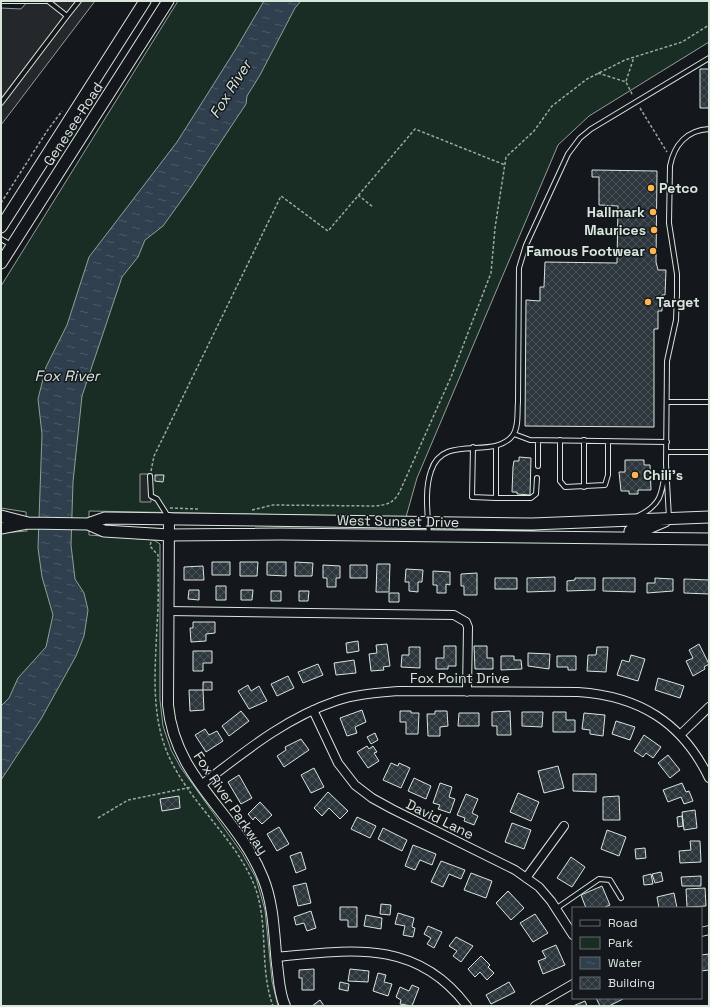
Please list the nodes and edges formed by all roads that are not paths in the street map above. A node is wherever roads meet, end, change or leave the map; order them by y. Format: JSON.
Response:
{"nodes":[{"id":1,"x":1,"y":1,"type":"edge"},
{"id":2,"x":47,"y":1,"type":"edge"},
{"id":3,"x":79,"y":1,"type":"edge"},
{"id":4,"x":145,"y":1,"type":"edge"},
{"id":5,"x":168,"y":1,"type":"edge"},
{"id":6,"x":67,"y":16,"type":"junction"},
{"id":7,"x":709,"y":58,"type":"edge"},
{"id":8,"x":1,"y":103,"type":"edge"},
{"id":9,"x":709,"y":129,"type":"edge"},
{"id":10,"x":1,"y":227,"type":"edge"},
{"id":11,"x":1,"y":239,"type":"edge"},
{"id":12,"x":12,"y":245,"type":"junction"},
{"id":13,"x":2,"y":259,"type":"edge"},
{"id":14,"x":667,"y":402,"type":"junction"},
{"id":15,"x":709,"y":402,"type":"edge"},
{"id":16,"x":514,"y":434,"type":"junction"},
{"id":17,"x":538,"y":440,"type":"junction"},
{"id":18,"x":560,"y":440,"type":"junction"},
{"id":19,"x":584,"y":440,"type":"junction"},
{"id":20,"x":608,"y":441,"type":"junction"},
{"id":21,"x":666,"y":442,"type":"junction"},
{"id":22,"x":496,"y":446,"type":"junction"},
{"id":23,"x":473,"y":447,"type":"junction"},
{"id":24,"x":666,"y":452,"type":"junction"},
{"id":25,"x":709,"y":452,"type":"edge"},
{"id":26,"x":666,"y":464,"type":"junction"},
{"id":27,"x":538,"y":466,"type":"dead end"},
{"id":28,"x":150,"y":476,"type":"road end"},
{"id":29,"x":537,"y":478,"type":"dead end"},
{"id":30,"x":584,"y":487,"type":"junction"},
{"id":31,"x":496,"y":498,"type":"junction"},
{"id":32,"x":1,"y":516,"type":"edge"},
{"id":33,"x":704,"y":517,"type":"edge"},
{"id":34,"x":169,"y":518,"type":"junction"},
{"id":35,"x":669,"y":518,"type":"junction"},
{"id":36,"x":626,"y":520,"type":"junction"},
{"id":37,"x":28,"y":523,"type":"junction"},
{"id":38,"x":428,"y":523,"type":"junction"},
{"id":39,"x":88,"y":524,"type":"junction"},
{"id":40,"x":1,"y":528,"type":"edge"},
{"id":41,"x":169,"y":535,"type":"junction"},
{"id":42,"x":429,"y":536,"type":"junction"},
{"id":43,"x":596,"y":537,"type":"junction"},
{"id":44,"x":658,"y":538,"type":"junction"},
{"id":45,"x":709,"y":538,"type":"edge"},
{"id":46,"x":168,"y":611,"type":"junction"},
{"id":47,"x":467,"y":692,"type":"junction"},
{"id":48,"x":709,"y":707,"type":"edge"},
{"id":49,"x":313,"y":710,"type":"junction"},
{"id":50,"x":681,"y":734,"type":"junction"},
{"id":51,"x":709,"y":778,"type":"edge"},
{"id":52,"x":200,"y":785,"type":"junction"},
{"id":53,"x":564,"y":826,"type":"dead end"},
{"id":54,"x":526,"y":878,"type":"junction"},
{"id":55,"x":621,"y":898,"type":"dead end"},
{"id":56,"x":557,"y":908,"type":"junction"},
{"id":57,"x":572,"y":933,"type":"edge"},
{"id":58,"x":276,"y":957,"type":"junction"},
{"id":59,"x":572,"y":985,"type":"edge"},
{"id":60,"x":285,"y":1006,"type":"edge"},
{"id":61,"x":467,"y":1006,"type":"edge"},
{"id":62,"x":534,"y":1006,"type":"edge"}],
"edges":[{"from":1,"to":2,"type":"lane"},
{"from":2,"to":6,"type":"lane"},
{"from":3,"to":6,"type":"lane"},
{"from":4,"to":10,"type":"main road","name":"Genesee Road"},
{"from":5,"to":12,"type":"main road","name":"Genesee Road"},
{"from":6,"to":8,"type":"lane"},
{"from":7,"to":16,"type":"lane"},
{"from":9,"to":14,"type":"lane"},
{"from":11,"to":12,"type":"lane"},
{"from":12,"to":13,"type":"main road","name":"Genesee Road"},
{"from":14,"to":15,"type":"lane"},
{"from":14,"to":21,"type":"lane"},
{"from":16,"to":17,"type":"lane"},
{"from":16,"to":22,"type":"lane"},
{"from":17,"to":18,"type":"lane"},
{"from":17,"to":27,"type":"lane"},
{"from":18,"to":19,"type":"lane"},
{"from":18,"to":30,"type":"lane"},
{"from":19,"to":20,"type":"lane"},
{"from":19,"to":30,"type":"lane"},
{"from":20,"to":21,"type":"lane"},
{"from":20,"to":30,"type":"lane"},
{"from":21,"to":24,"type":"lane"},
{"from":22,"to":23,"type":"lane"},
{"from":22,"to":31,"type":"lane"},
{"from":23,"to":31,"type":"lane"},
{"from":23,"to":38,"type":"lane"},
{"from":24,"to":25,"type":"lane"},
{"from":24,"to":26,"type":"lane"},
{"from":26,"to":35,"type":"lane"},
{"from":26,"to":36,"type":"lane"},
{"from":28,"to":34,"type":"lane"},
{"from":29,"to":31,"type":"lane"},
{"from":32,"to":37,"type":"main road","name":"West Sunset Drive"},
{"from":33,"to":35,"type":"main road","name":"West Sunset Drive"},
{"from":33,"to":44,"type":"main road"},
{"from":34,"to":38,"type":"main road","name":"West Sunset Drive"},
{"from":34,"to":39,"type":"main road","name":"West Sunset Drive"},
{"from":34,"to":41,"type":"street","name":"Fox River Parkway"},
{"from":35,"to":36,"type":"main road","name":"West Sunset Drive"},
{"from":35,"to":43,"type":"main road"},
{"from":36,"to":38,"type":"main road","name":"West Sunset Drive"},
{"from":37,"to":39,"type":"main road","name":"West Sunset Drive"},
{"from":37,"to":40,"type":"main road","name":"West Sunset Drive"},
{"from":38,"to":42,"type":"lane"},
{"from":39,"to":41,"type":"main road","name":"West Sunset Drive"},
{"from":41,"to":42,"type":"main road","name":"West Sunset Drive"},
{"from":41,"to":46,"type":"street","name":"Fox River Parkway"},
{"from":42,"to":43,"type":"main road","name":"West Sunset Drive"},
{"from":43,"to":44,"type":"main road","name":"West Sunset Drive"},
{"from":44,"to":45,"type":"main road","name":"West Sunset Drive"},
{"from":46,"to":47,"type":"street"},
{"from":46,"to":52,"type":"street","name":"Fox River Parkway"},
{"from":47,"to":49,"type":"street","name":"Fox Point Drive"},
{"from":47,"to":50,"type":"street","name":"Fox Point Drive"},
{"from":48,"to":50,"type":"street"},
{"from":49,"to":52,"type":"street","name":"Fox Point Drive"},
{"from":49,"to":54,"type":"street","name":"David Lane"},
{"from":50,"to":51,"type":"street","name":"Fox Point Drive"},
{"from":52,"to":58,"type":"street","name":"Fox River Parkway"},
{"from":53,"to":54,"type":"street"},
{"from":54,"to":56,"type":"street","name":"David Lane"},
{"from":55,"to":56,"type":"lane"},
{"from":56,"to":57,"type":"street","name":"David Lane"},
{"from":58,"to":60,"type":"street","name":"Fox River Parkway"},
{"from":58,"to":61,"type":"street"},
{"from":59,"to":62,"type":"street"}]}
